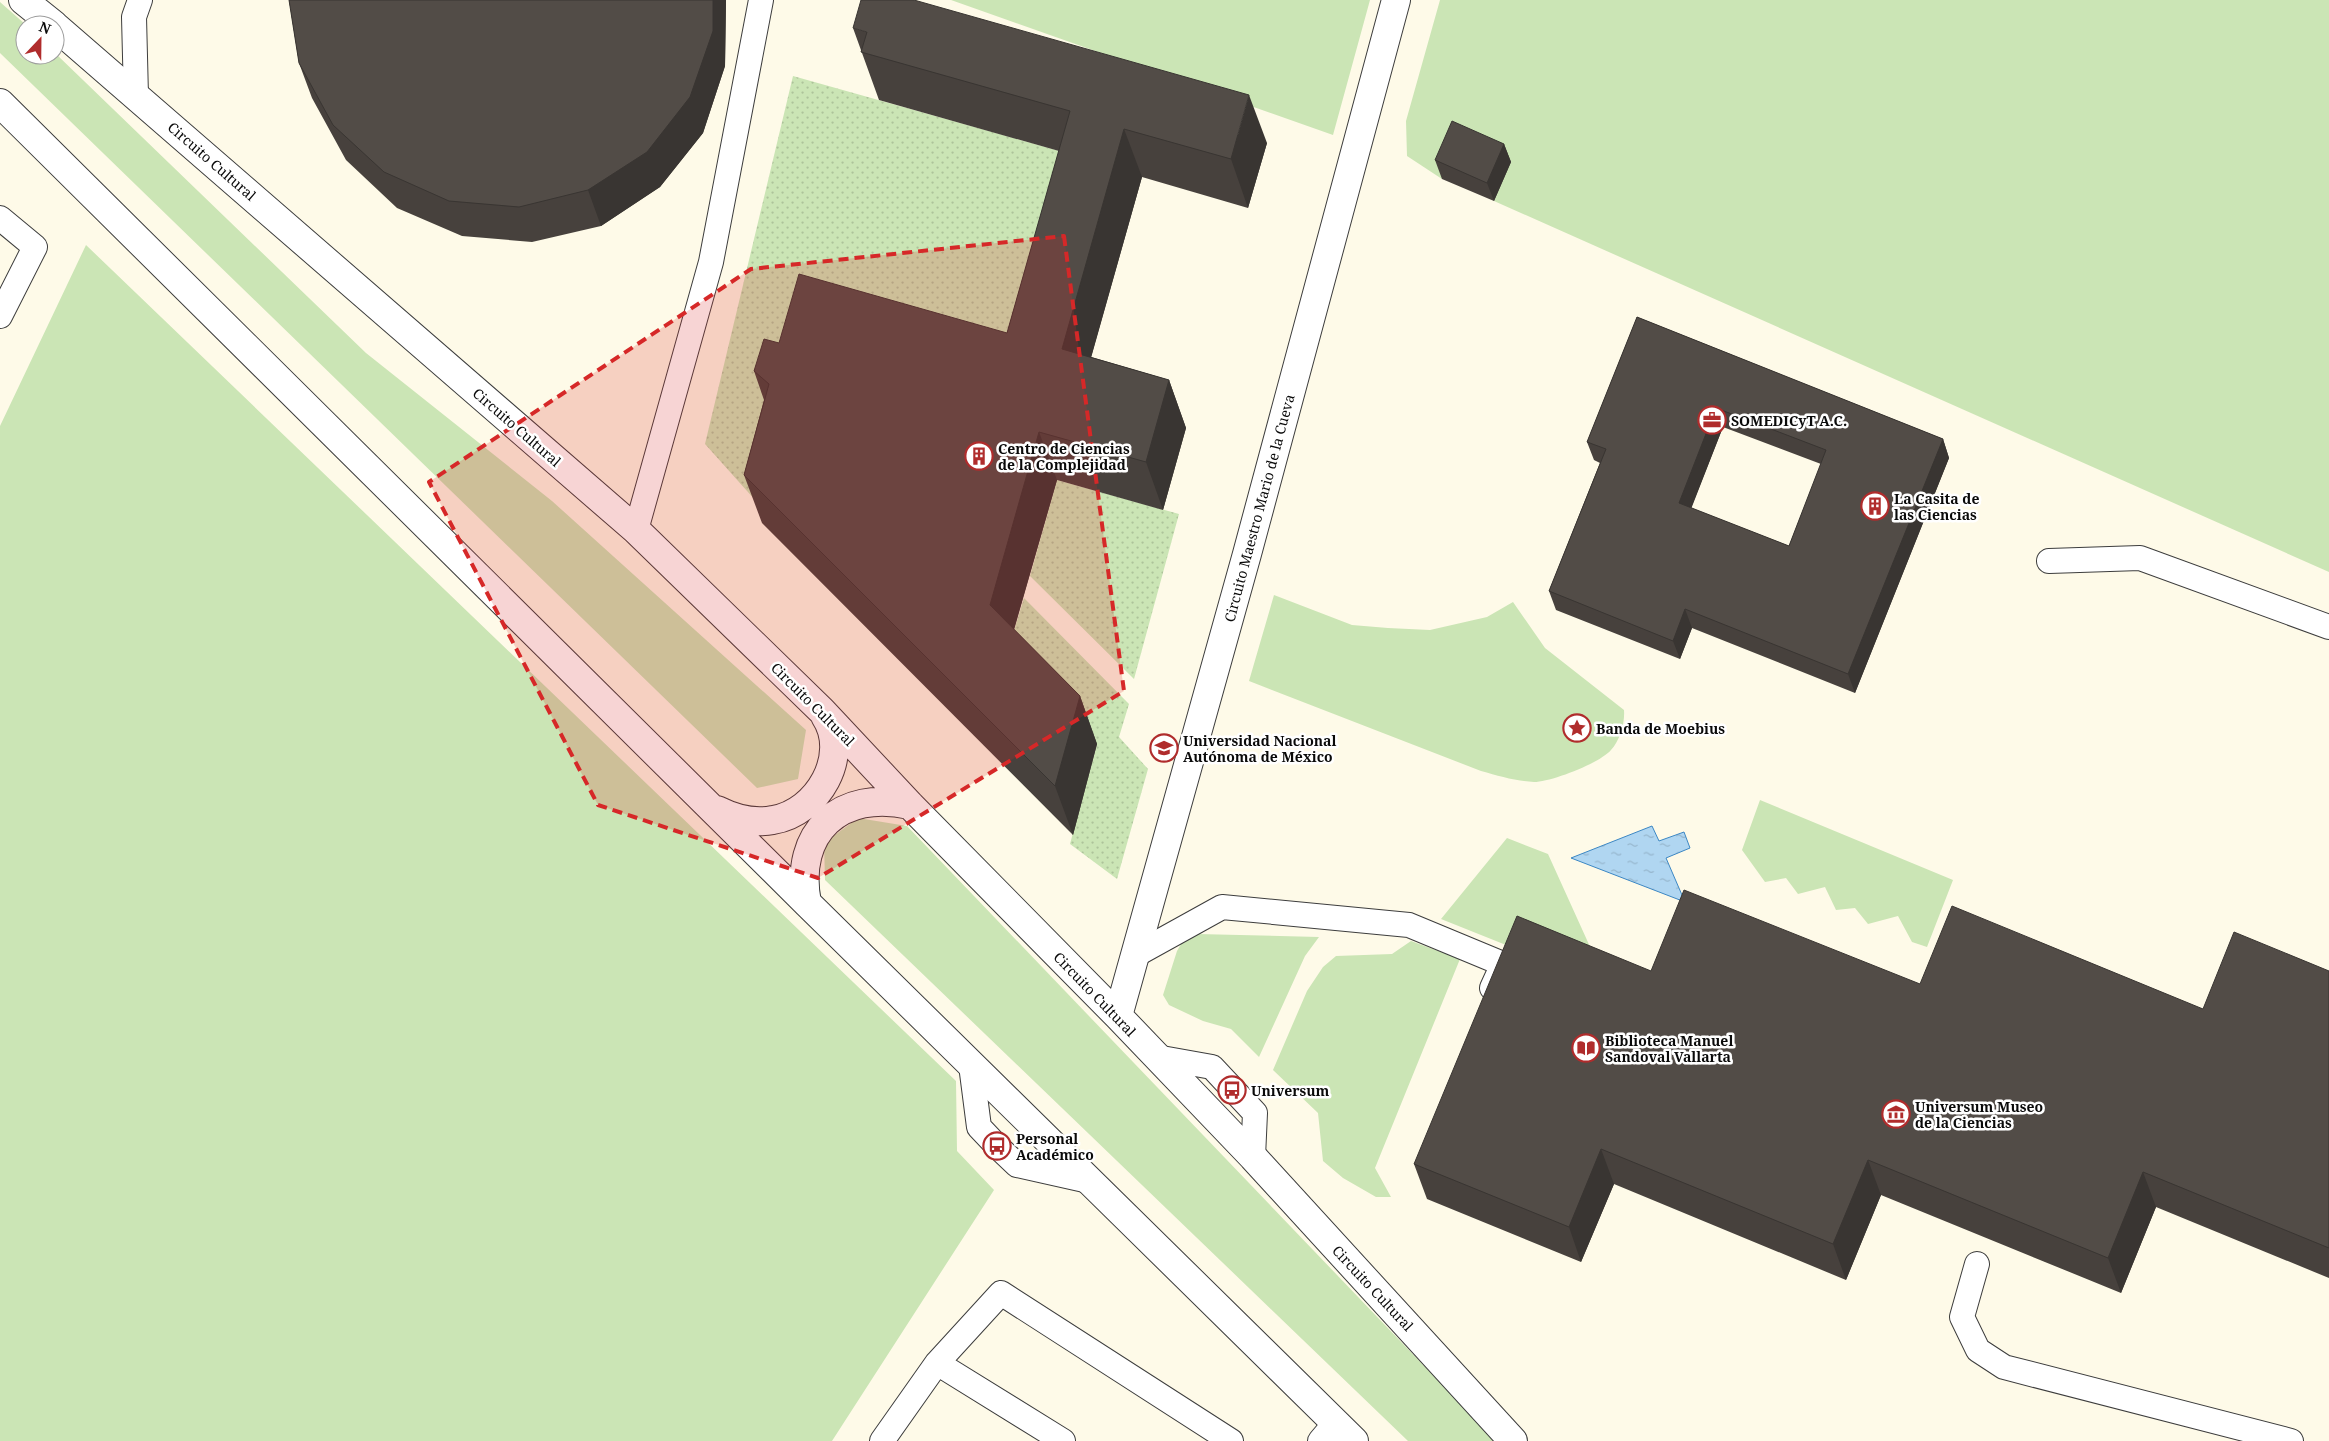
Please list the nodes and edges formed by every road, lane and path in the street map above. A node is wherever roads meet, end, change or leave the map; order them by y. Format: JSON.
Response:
{"nodes":[{"id":1,"x":23,"y":0,"type":"edge"},
{"id":2,"x":140,"y":0,"type":"edge"},
{"id":3,"x":761,"y":0,"type":"edge"},
{"id":4,"x":1396,"y":0,"type":"edge"},
{"id":5,"x":42,"y":15,"type":"edge"},
{"id":6,"x":65,"y":34,"type":"edge"},
{"id":7,"x":136,"y":96,"type":"junction"},
{"id":8,"x":0,"y":103,"type":"edge"},
{"id":9,"x":0,"y":218,"type":"edge"},
{"id":10,"x":0,"y":316,"type":"edge"},
{"id":11,"x":636,"y":530,"type":"junction"},
{"id":12,"x":2049,"y":561,"type":"dead end"},
{"id":13,"x":2329,"y":627,"type":"edge"},
{"id":14,"x":822,"y":711,"type":"junction"},
{"id":15,"x":701,"y":796,"type":"junction"},
{"id":16,"x":910,"y":805,"type":"junction"},
{"id":17,"x":806,"y":903,"type":"junction"},
{"id":18,"x":1137,"y":954,"type":"junction"},
{"id":19,"x":1484,"y":1009,"type":"edge"},
{"id":20,"x":1118,"y":1016,"type":"junction"},
{"id":21,"x":971,"y":1065,"type":"junction"},
{"id":22,"x":1089,"y":1181,"type":"junction"},
{"id":23,"x":1977,"y":1264,"type":"dead end"},
{"id":24,"x":936,"y":1363,"type":"junction"},
{"id":25,"x":1336,"y":1435,"type":"edge"},
{"id":26,"x":882,"y":1441,"type":"edge"},
{"id":27,"x":1063,"y":1441,"type":"edge"},
{"id":28,"x":1231,"y":1441,"type":"edge"},
{"id":29,"x":1513,"y":1441,"type":"edge"},
{"id":30,"x":2291,"y":1441,"type":"edge"}],
"edges":[{"from":1,"to":5,"type":"street","name":"Circuito Cultural"},
{"from":2,"to":7,"type":"lane"},
{"from":3,"to":11,"type":"lane"},
{"from":4,"to":18,"type":"street","name":"Circuito Maestro Mario de la Cueva"},
{"from":6,"to":7,"type":"street","name":"Circuito Cultural"},
{"from":7,"to":11,"type":"street","name":"Circuito Cultural"},
{"from":8,"to":15,"type":"street"},
{"from":9,"to":10,"type":"lane"},
{"from":11,"to":14,"type":"street","name":"Circuito Cultural"},
{"from":12,"to":13,"type":"lane"},
{"from":14,"to":15,"type":"street"},
{"from":14,"to":16,"type":"street","name":"Circuito Cultural"},
{"from":15,"to":17,"type":"street"},
{"from":16,"to":17,"type":"street"},
{"from":16,"to":20,"type":"street","name":"Circuito Cultural"},
{"from":17,"to":21,"type":"street"},
{"from":18,"to":19,"type":"lane"},
{"from":18,"to":20,"type":"street","name":"Circuito Maestro Mario de la Cueva"},
{"from":20,"to":29,"type":"street","name":"Circuito Cultural"},
{"from":21,"to":22,"type":"street"},
{"from":21,"to":22,"type":"lane"},
{"from":22,"to":25,"type":"street"},
{"from":23,"to":30,"type":"lane"},
{"from":24,"to":26,"type":"lane"},
{"from":24,"to":27,"type":"lane"},
{"from":24,"to":28,"type":"lane"}]}
